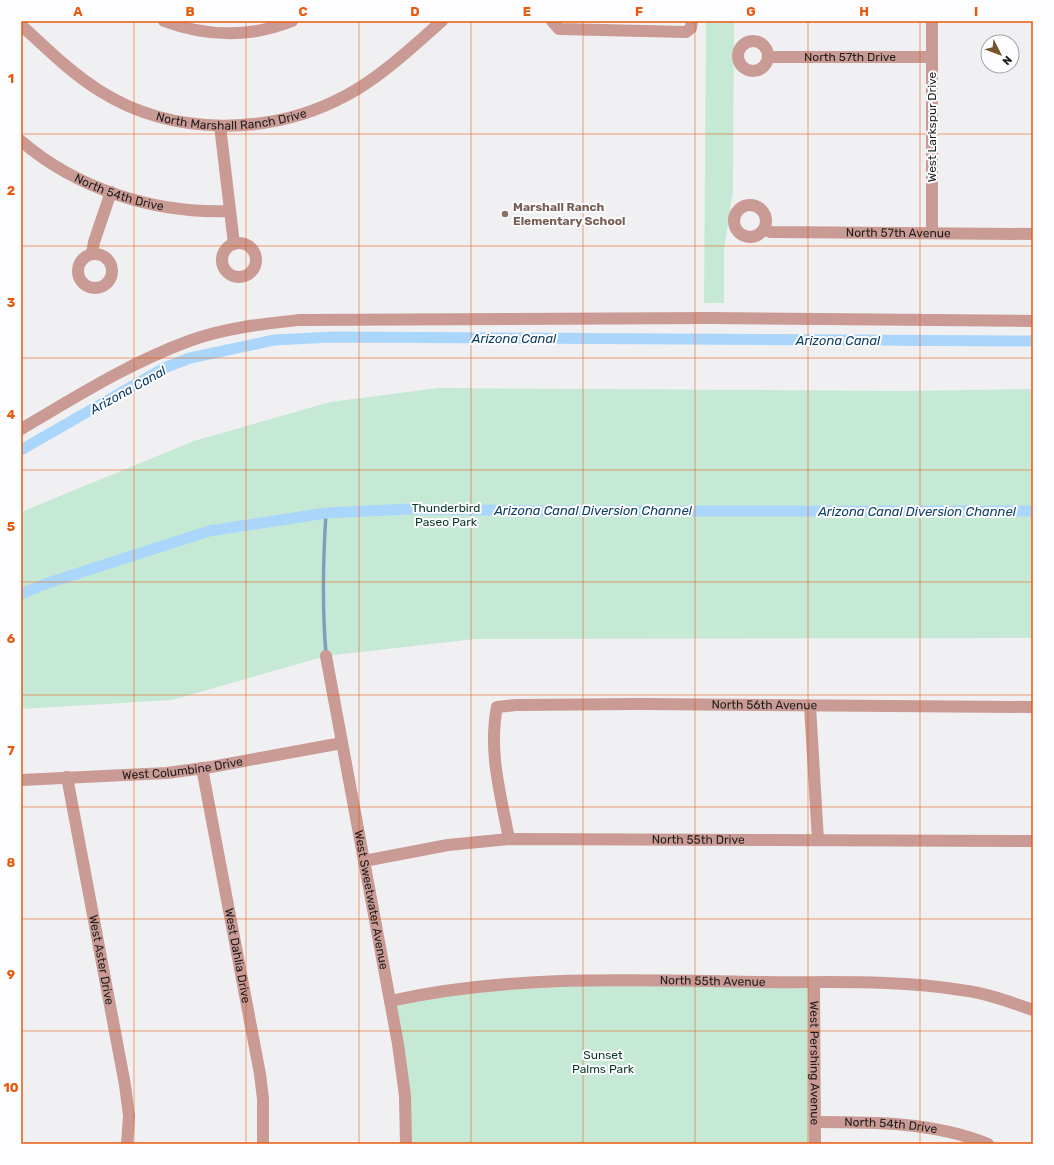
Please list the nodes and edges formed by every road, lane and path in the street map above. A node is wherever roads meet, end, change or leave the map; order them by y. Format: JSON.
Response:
{"nodes":[{"id":1,"x":164,"y":21,"type":"edge"},
{"id":2,"x":292,"y":21,"type":"edge"},
{"id":3,"x":442,"y":21,"type":"edge"},
{"id":4,"x":552,"y":21,"type":"edge"},
{"id":5,"x":692,"y":21,"type":"edge"},
{"id":6,"x":932,"y":21,"type":"edge"},
{"id":7,"x":21,"y":25,"type":"edge"},
{"id":8,"x":768,"y":57,"type":"dead end"},
{"id":9,"x":932,"y":57,"type":"junction"},
{"id":10,"x":220,"y":126,"type":"junction"},
{"id":11,"x":21,"y":141,"type":"edge"},
{"id":12,"x":112,"y":192,"type":"junction"},
{"id":13,"x":229,"y":211,"type":"junction"},
{"id":14,"x":764,"y":229,"type":"dead end"},
{"id":15,"x":932,"y":232,"type":"junction"},
{"id":16,"x":1033,"y":234,"type":"edge"},
{"id":17,"x":234,"y":244,"type":"dead end"},
{"id":18,"x":92,"y":254,"type":"dead end"},
{"id":19,"x":1033,"y":321,"type":"edge"},
{"id":20,"x":21,"y":429,"type":"edge"},
{"id":21,"x":326,"y":656,"type":"dead end"},
{"id":22,"x":810,"y":706,"type":"junction"},
{"id":23,"x":1033,"y":707,"type":"edge"},
{"id":24,"x":342,"y":743,"type":"junction"},
{"id":25,"x":202,"y":768,"type":"junction"},
{"id":26,"x":67,"y":777,"type":"junction"},
{"id":27,"x":21,"y":780,"type":"edge"},
{"id":28,"x":509,"y":839,"type":"junction"},
{"id":29,"x":818,"y":840,"type":"junction"},
{"id":30,"x":1033,"y":841,"type":"edge"},
{"id":31,"x":364,"y":861,"type":"junction"},
{"id":32,"x":814,"y":983,"type":"junction"},
{"id":33,"x":390,"y":1001,"type":"junction"},
{"id":34,"x":1033,"y":1010,"type":"edge"},
{"id":35,"x":816,"y":1122,"type":"junction"},
{"id":36,"x":961,"y":1140,"type":"edge"},
{"id":37,"x":127,"y":1144,"type":"edge"},
{"id":38,"x":263,"y":1144,"type":"edge"},
{"id":39,"x":406,"y":1144,"type":"edge"},
{"id":40,"x":815,"y":1144,"type":"edge"},
{"id":41,"x":988,"y":1144,"type":"edge"}],
"edges":[{"from":1,"to":2,"type":"street"},
{"from":3,"to":10,"type":"street","name":"North Marshall Ranch Drive"},
{"from":4,"to":5,"type":"street"},
{"from":6,"to":9,"type":"street","name":"West Larkspur Drive"},
{"from":7,"to":10,"type":"street","name":"North Marshall Ranch Drive"},
{"from":8,"to":9,"type":"street","name":"North 57th Drive"},
{"from":9,"to":15,"type":"street","name":"West Larkspur Drive"},
{"from":10,"to":13,"type":"street"},
{"from":11,"to":12,"type":"street","name":"North 54th Drive"},
{"from":12,"to":13,"type":"street","name":"North 54th Drive"},
{"from":12,"to":18,"type":"street"},
{"from":13,"to":17,"type":"street"},
{"from":14,"to":15,"type":"street","name":"North 57th Avenue"},
{"from":15,"to":16,"type":"street","name":"North 57th Avenue"},
{"from":19,"to":20,"type":"street"},
{"from":21,"to":24,"type":"street","name":"West Sweetwater Avenue"},
{"from":22,"to":23,"type":"street","name":"North 56th Avenue"},
{"from":22,"to":28,"type":"street","name":"North 56th Avenue"},
{"from":22,"to":29,"type":"street"},
{"from":24,"to":25,"type":"street","name":"West Columbine Drive"},
{"from":24,"to":31,"type":"street","name":"West Sweetwater Avenue"},
{"from":25,"to":26,"type":"street","name":"West Columbine Drive"},
{"from":25,"to":38,"type":"street","name":"West Dahlia Drive"},
{"from":26,"to":27,"type":"street","name":"West Columbine Drive"},
{"from":26,"to":37,"type":"street","name":"West Aster Drive"},
{"from":28,"to":29,"type":"street","name":"North 55th Drive"},
{"from":28,"to":31,"type":"street","name":"North 55th Drive"},
{"from":29,"to":30,"type":"street","name":"North 55th Drive"},
{"from":31,"to":33,"type":"street","name":"West Sweetwater Avenue"},
{"from":32,"to":33,"type":"street","name":"North 55th Avenue"},
{"from":32,"to":34,"type":"street","name":"North 55th Avenue"},
{"from":32,"to":35,"type":"street","name":"West Pershing Avenue"},
{"from":33,"to":39,"type":"street","name":"West Sweetwater Avenue"},
{"from":35,"to":36,"type":"street","name":"North 54th Drive"},
{"from":35,"to":40,"type":"street","name":"West Pershing Avenue"},
{"from":36,"to":41,"type":"street","name":"North 54th Drive"}]}
